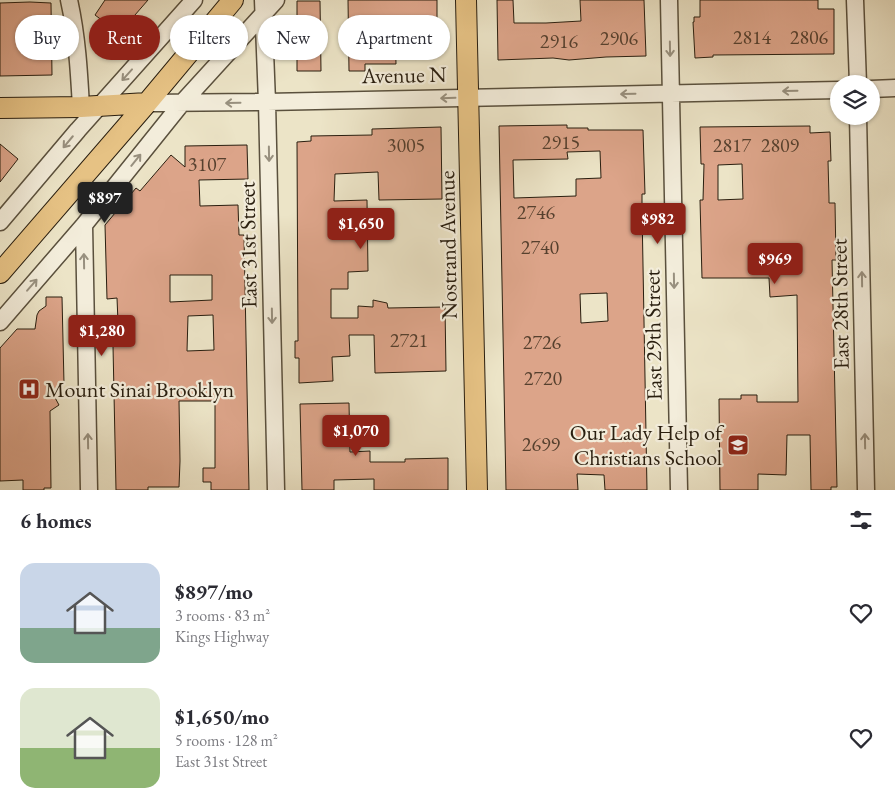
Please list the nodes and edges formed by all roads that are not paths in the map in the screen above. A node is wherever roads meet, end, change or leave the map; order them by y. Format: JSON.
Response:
{"nodes":[{"id":1,"x":69,"y":0,"type":"edge"},
{"id":2,"x":194,"y":0,"type":"edge"},
{"id":3,"x":233,"y":0,"type":"edge"},
{"id":4,"x":276,"y":0,"type":"edge"},
{"id":5,"x":466,"y":0,"type":"edge"},
{"id":6,"x":669,"y":0,"type":"edge"},
{"id":7,"x":856,"y":0,"type":"edge"},
{"id":8,"x":263,"y":7,"type":"edge"},
{"id":9,"x":858,"y":75,"type":"edge"},
{"id":10,"x":895,"y":88,"type":"edge"},
{"id":11,"x":880,"y":89,"type":"edge"},
{"id":12,"x":830,"y":90,"type":"edge"},
{"id":13,"x":671,"y":93,"type":"junction"},
{"id":14,"x":469,"y":97,"type":"junction"},
{"id":15,"x":267,"y":102,"type":"junction"},
{"id":16,"x":147,"y":103,"type":"junction"},
{"id":17,"x":182,"y":103,"type":"junction"},
{"id":18,"x":91,"y":106,"type":"junction"},
{"id":19,"x":0,"y":108,"type":"edge"},
{"id":20,"x":858,"y":125,"type":"edge"},
{"id":21,"x":0,"y":222,"type":"edge"},
{"id":22,"x":84,"y":225,"type":"junction"},
{"id":23,"x":0,"y":273,"type":"edge"},
{"id":24,"x":0,"y":322,"type":"edge"},
{"id":25,"x":89,"y":490,"type":"edge"},
{"id":26,"x":276,"y":490,"type":"edge"},
{"id":27,"x":477,"y":490,"type":"edge"},
{"id":28,"x":678,"y":490,"type":"edge"},
{"id":29,"x":866,"y":490,"type":"edge"}],
"edges":[{"from":1,"to":18,"type":"street"},
{"from":2,"to":18,"type":"street","one_way":true},
{"from":3,"to":16,"type":"main road"},
{"from":4,"to":8,"type":"street"},
{"from":5,"to":14,"type":"main road","name":"Nostrand Avenue"},
{"from":6,"to":13,"type":"street","name":"East 29th Street","one_way":true},
{"from":7,"to":9,"type":"street"},
{"from":8,"to":15,"type":"street","name":"East 31st Street"},
{"from":8,"to":17,"type":"street"},
{"from":10,"to":11,"type":"street"},
{"from":12,"to":13,"type":"street","name":"Avenue N","one_way":true},
{"from":13,"to":14,"type":"street","name":"Avenue N","one_way":true},
{"from":13,"to":28,"type":"street","name":"East 29th Street","one_way":true},
{"from":14,"to":15,"type":"street","name":"Avenue N","one_way":true},
{"from":14,"to":27,"type":"main road","name":"Nostrand Avenue"},
{"from":15,"to":17,"type":"street","name":"Avenue N","one_way":true},
{"from":15,"to":26,"type":"street","name":"East 31st Street","one_way":true},
{"from":16,"to":17,"type":"street","name":"Avenue N"},
{"from":16,"to":18,"type":"main road","name":"Avenue N"},
{"from":16,"to":23,"type":"main road"},
{"from":22,"to":17,"type":"street","one_way":true},
{"from":18,"to":19,"type":"main road","name":"Avenue N"},
{"from":18,"to":21,"type":"street","one_way":true},
{"from":29,"to":20,"type":"street","name":"East 28th Street","one_way":true},
{"from":24,"to":22,"type":"street","one_way":true},
{"from":25,"to":22,"type":"street","one_way":true}]}
